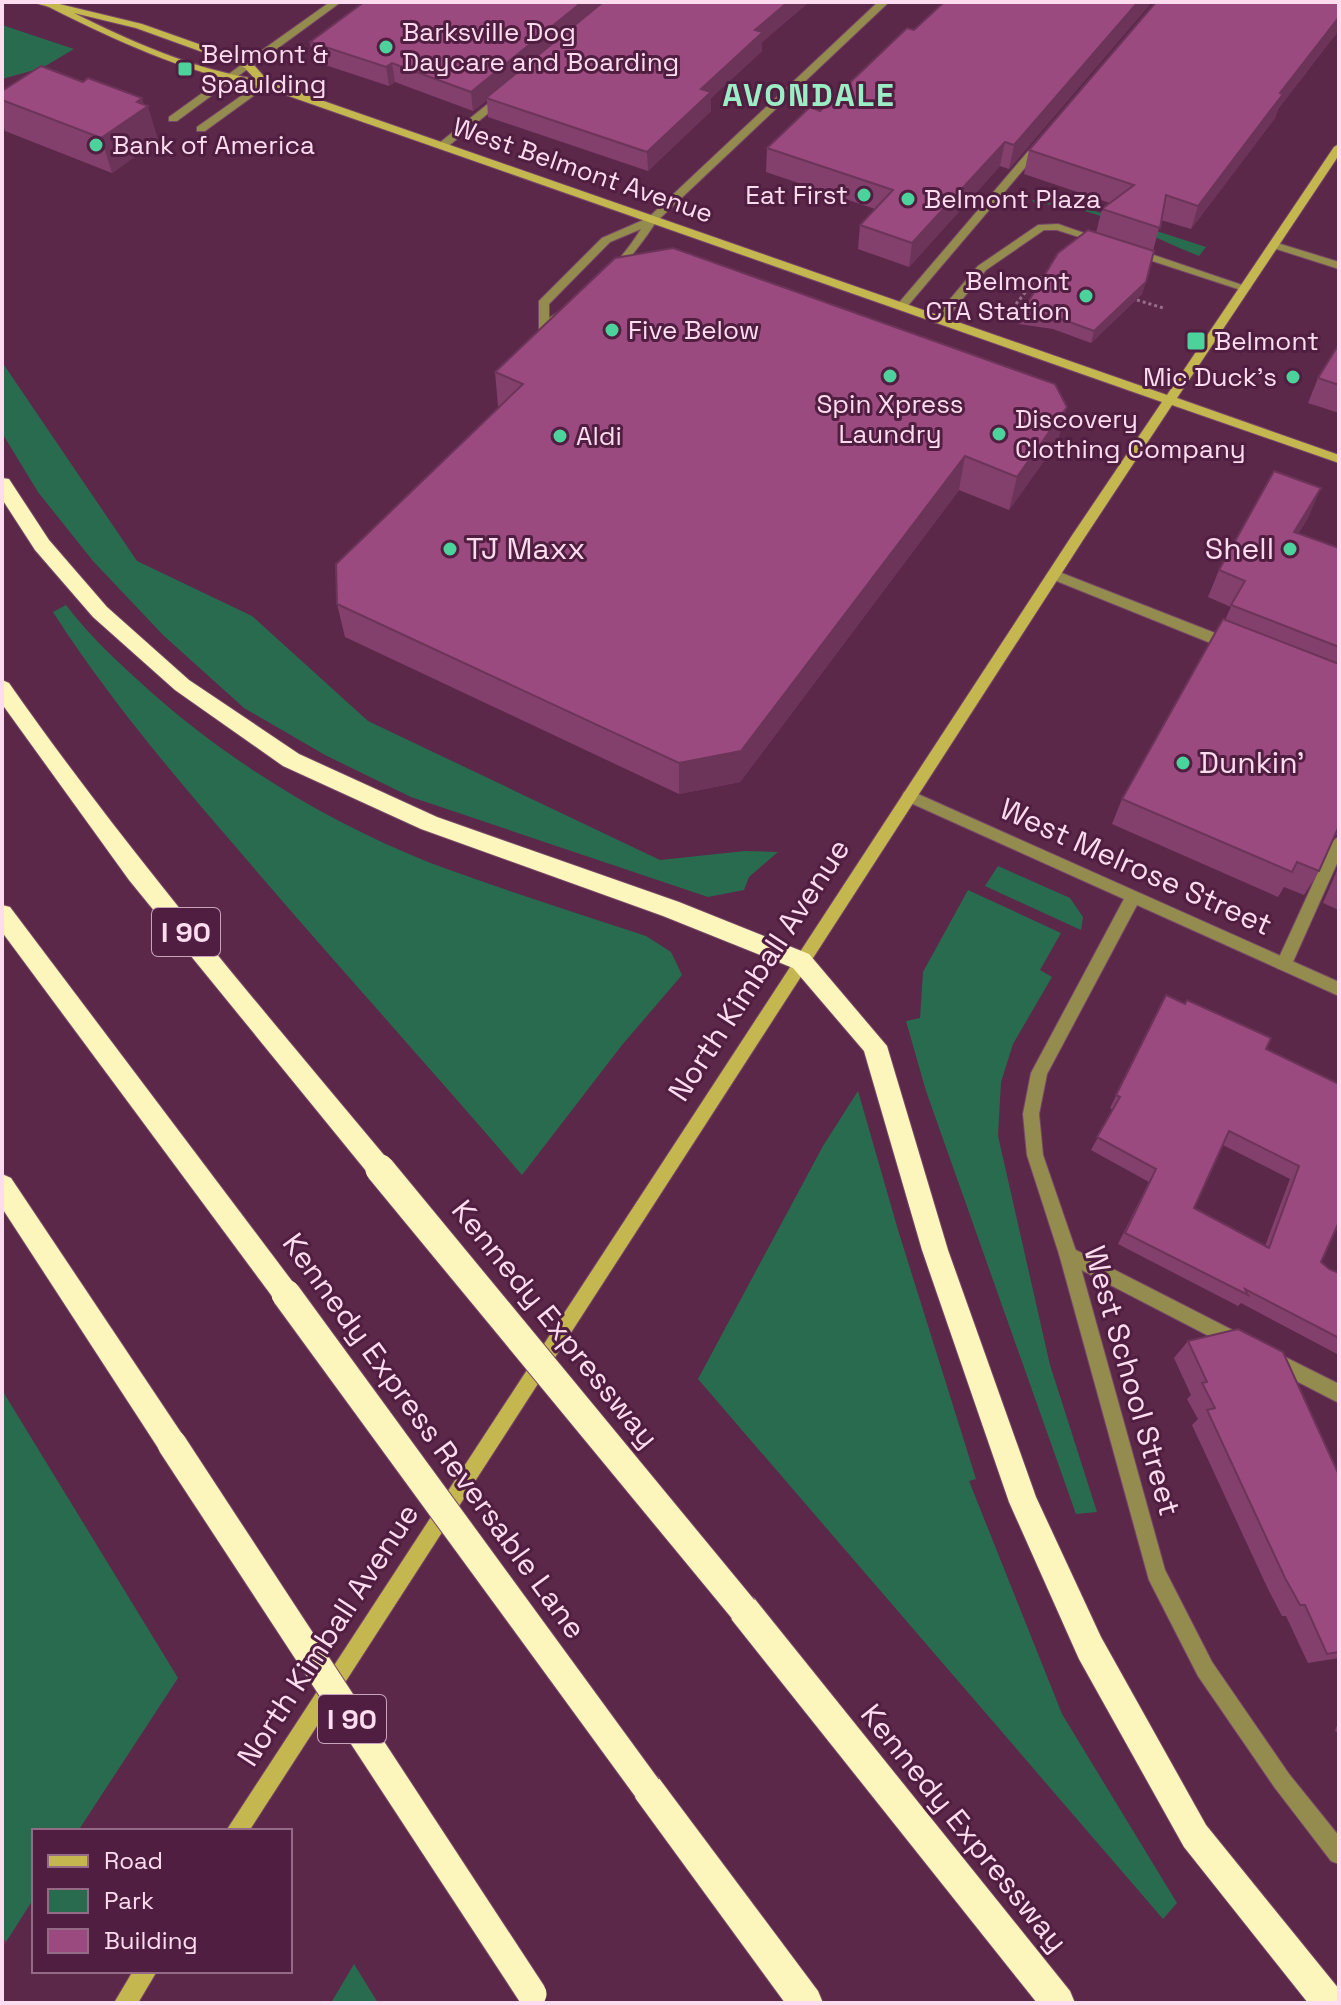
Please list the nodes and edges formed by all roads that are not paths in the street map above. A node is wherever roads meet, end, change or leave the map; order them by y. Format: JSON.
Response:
{"nodes":[{"id":1,"x":39,"y":2,"type":"edge"},
{"id":2,"x":336,"y":2,"type":"edge"},
{"id":3,"x":884,"y":2,"type":"edge"},
{"id":4,"x":61,"y":5,"type":"edge"},
{"id":5,"x":248,"y":65,"type":"junction"},
{"id":6,"x":228,"y":79,"type":"junction"},
{"id":7,"x":265,"y":84,"type":"junction"},
{"id":8,"x":508,"y":92,"type":"edge"},
{"id":9,"x":173,"y":119,"type":"dead end"},
{"id":10,"x":201,"y":129,"type":"dead end"},
{"id":11,"x":1048,"y":135,"type":"edge"},
{"id":12,"x":442,"y":146,"type":"junction"},
{"id":13,"x":1339,"y":147,"type":"edge"},
{"id":14,"x":652,"y":220,"type":"junction"},
{"id":15,"x":1274,"y":245,"type":"junction"},
{"id":16,"x":1339,"y":266,"type":"edge"},
{"id":17,"x":1245,"y":288,"type":"junction"},
{"id":18,"x":901,"y":307,"type":"junction"},
{"id":19,"x":939,"y":320,"type":"junction"},
{"id":20,"x":1170,"y":400,"type":"junction"},
{"id":21,"x":1339,"y":459,"type":"edge"},
{"id":22,"x":2,"y":484,"type":"edge"},
{"id":23,"x":1054,"y":575,"type":"junction"},
{"id":24,"x":1241,"y":649,"type":"edge"},
{"id":25,"x":2,"y":688,"type":"edge"},
{"id":26,"x":909,"y":796,"type":"junction"},
{"id":27,"x":1339,"y":842,"type":"edge"},
{"id":28,"x":1133,"y":897,"type":"junction"},
{"id":29,"x":2,"y":914,"type":"edge"},
{"id":30,"x":801,"y":961,"type":"junction"},
{"id":31,"x":1284,"y":964,"type":"junction"},
{"id":32,"x":1339,"y":989,"type":"edge"},
{"id":33,"x":2,"y":1186,"type":"edge"},
{"id":34,"x":1068,"y":1254,"type":"junction"},
{"id":35,"x":1339,"y":1394,"type":"edge"},
{"id":36,"x":238,"y":1829,"type":"edge"},
{"id":37,"x":1339,"y":1853,"type":"edge"},
{"id":38,"x":145,"y":1973,"type":"edge"},
{"id":39,"x":535,"y":1998,"type":"edge"},
{"id":40,"x":125,"y":2003,"type":"edge"},
{"id":41,"x":806,"y":2003,"type":"edge"},
{"id":42,"x":1058,"y":2003,"type":"edge"},
{"id":43,"x":1329,"y":2003,"type":"edge"}],
"edges":[{"from":1,"to":4,"type":"main road","name":"West Belmont Avenue"},
{"from":2,"to":5,"type":"street"},
{"from":3,"to":14,"type":"street"},
{"from":4,"to":5,"type":"main road","name":"West Belmont Avenue"},
{"from":4,"to":6,"type":"main road","name":"West Belmont Avenue"},
{"from":5,"to":6,"type":"street"},
{"from":5,"to":7,"type":"main road","name":"West Belmont Avenue"},
{"from":6,"to":7,"type":"main road","name":"West Belmont Avenue"},
{"from":6,"to":9,"type":"street"},
{"from":7,"to":10,"type":"street"},
{"from":7,"to":12,"type":"main road","name":"West Belmont Avenue"},
{"from":8,"to":12,"type":"street"},
{"from":11,"to":18,"type":"street"},
{"from":12,"to":14,"type":"main road","name":"West Belmont Avenue"},
{"from":13,"to":15,"type":"main road","name":"North Kimball Avenue"},
{"from":14,"to":14,"type":"street"},
{"from":14,"to":18,"type":"main road","name":"West Belmont Avenue"},
{"from":15,"to":16,"type":"street"},
{"from":15,"to":17,"type":"main road","name":"North Kimball Avenue"},
{"from":17,"to":19,"type":"street"},
{"from":17,"to":20,"type":"main road","name":"North Kimball Avenue"},
{"from":18,"to":19,"type":"main road","name":"West Belmont Avenue"},
{"from":19,"to":20,"type":"main road","name":"West Belmont Avenue"},
{"from":20,"to":21,"type":"main road","name":"West Belmont Avenue"},
{"from":20,"to":23,"type":"main road","name":"North Kimball Avenue"},
{"from":22,"to":30,"type":"highway"},
{"from":23,"to":24,"type":"street"},
{"from":23,"to":26,"type":"main road","name":"North Kimball Avenue"},
{"from":25,"to":42,"type":"highway","name":"Kennedy Expressway","number":"I 90","bridge":true},
{"from":26,"to":28,"type":"street","name":"West Melrose Street"},
{"from":26,"to":30,"type":"main road","name":"North Kimball Avenue"},
{"from":27,"to":31,"type":"street"},
{"from":28,"to":31,"type":"street","name":"West Melrose Street"},
{"from":28,"to":34,"type":"street","name":"West School Street"},
{"from":29,"to":41,"type":"highway","name":"Kennedy Express Reversable Lane","bridge":true},
{"from":30,"to":36,"type":"main road","name":"North Kimball Avenue"},
{"from":30,"to":43,"type":"highway"},
{"from":31,"to":32,"type":"street","name":"West Melrose Street"},
{"from":33,"to":39,"type":"highway","number":"I 90","bridge":true},
{"from":34,"to":35,"type":"street"},
{"from":34,"to":37,"type":"street","name":"West School Street"},
{"from":38,"to":40,"type":"main road"}]}
